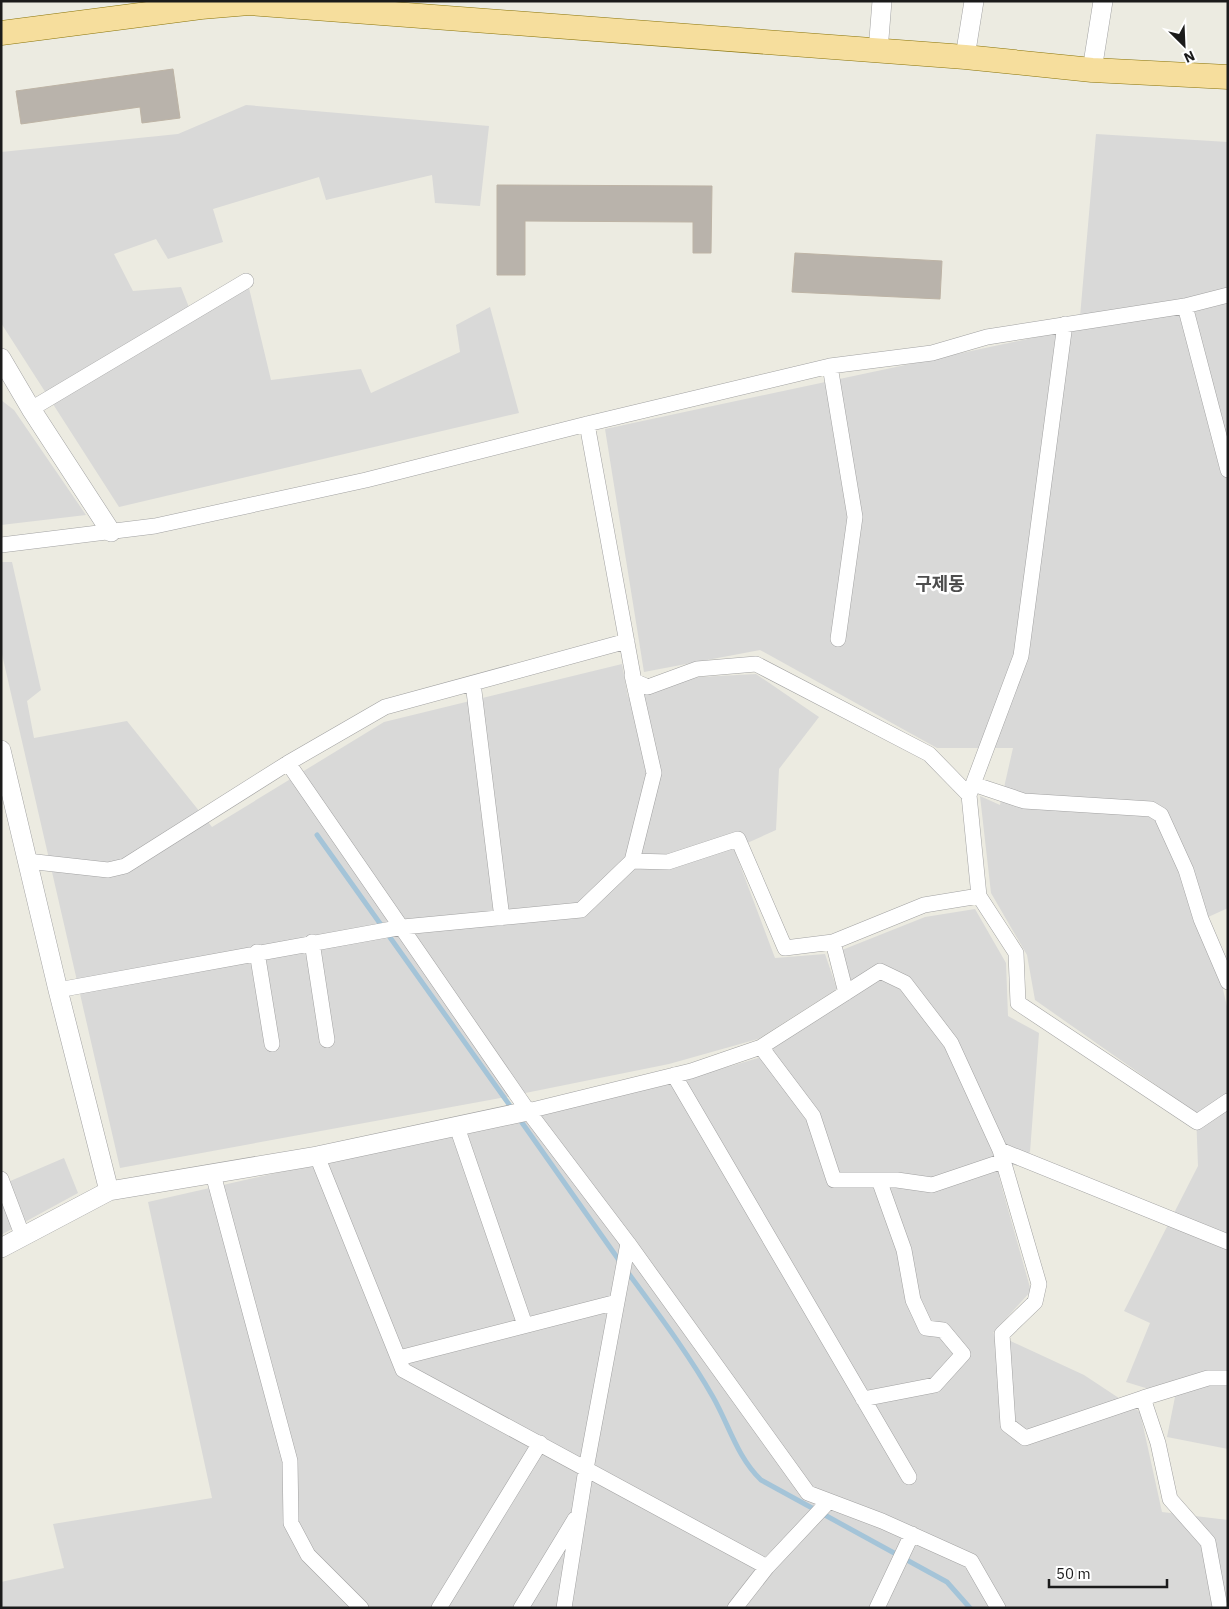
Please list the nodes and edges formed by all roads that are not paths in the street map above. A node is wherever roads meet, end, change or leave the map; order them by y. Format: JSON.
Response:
{"nodes":[{"id":1,"x":882,"y":1,"type":"edge"},
{"id":2,"x":974,"y":1,"type":"edge"},
{"id":3,"x":1103,"y":1,"type":"edge"},
{"id":4,"x":218,"y":3,"type":"edge"},
{"id":5,"x":1,"y":33,"type":"edge"},
{"id":6,"x":878,"y":51,"type":"junction"},
{"id":7,"x":966,"y":57,"type":"junction"},
{"id":8,"x":1092,"y":70,"type":"junction"},
{"id":9,"x":1228,"y":77,"type":"edge"},
{"id":10,"x":246,"y":281,"type":"dead end"},
{"id":11,"x":1228,"y":295,"type":"edge"},
{"id":12,"x":1185,"y":306,"type":"junction"},
{"id":13,"x":1065,"y":324,"type":"junction"},
{"id":14,"x":1,"y":358,"type":"edge"},
{"id":15,"x":830,"y":366,"type":"junction"},
{"id":16,"x":31,"y":409,"type":"junction"},
{"id":17,"x":587,"y":424,"type":"junction"},
{"id":18,"x":1228,"y":470,"type":"edge"},
{"id":19,"x":111,"y":532,"type":"junction"},
{"id":20,"x":1,"y":545,"type":"edge"},
{"id":21,"x":838,"y":639,"type":"dead end"},
{"id":22,"x":627,"y":641,"type":"junction"},
{"id":23,"x":634,"y":681,"type":"junction"},
{"id":24,"x":473,"y":683,"type":"junction"},
{"id":25,"x":1,"y":750,"type":"edge"},
{"id":26,"x":288,"y":763,"type":"junction"},
{"id":27,"x":971,"y":790,"type":"junction"},
{"id":28,"x":632,"y":861,"type":"junction"},
{"id":29,"x":27,"y":862,"type":"junction"},
{"id":30,"x":979,"y":896,"type":"junction"},
{"id":31,"x":502,"y":918,"type":"junction"},
{"id":32,"x":403,"y":926,"type":"junction"},
{"id":33,"x":312,"y":942,"type":"junction"},
{"id":34,"x":833,"y":942,"type":"junction"},
{"id":35,"x":257,"y":952,"type":"junction"},
{"id":36,"x":1228,"y":982,"type":"edge"},
{"id":37,"x":58,"y":990,"type":"junction"},
{"id":38,"x":846,"y":993,"type":"junction"},
{"id":39,"x":327,"y":1040,"type":"dead end"},
{"id":40,"x":272,"y":1044,"type":"dead end"},
{"id":41,"x":761,"y":1047,"type":"junction"},
{"id":42,"x":674,"y":1075,"type":"junction"},
{"id":43,"x":1228,"y":1101,"type":"edge"},
{"id":44,"x":519,"y":1113,"type":"junction"},
{"id":45,"x":457,"y":1128,"type":"junction"},
{"id":46,"x":1001,"y":1155,"type":"junction"},
{"id":47,"x":317,"y":1156,"type":"junction"},
{"id":48,"x":213,"y":1174,"type":"junction"},
{"id":49,"x":1,"y":1179,"type":"edge"},
{"id":50,"x":878,"y":1180,"type":"junction"},
{"id":51,"x":109,"y":1191,"type":"junction"},
{"id":52,"x":22,"y":1237,"type":"junction"},
{"id":53,"x":1228,"y":1242,"type":"edge"},
{"id":54,"x":628,"y":1243,"type":"junction"},
{"id":55,"x":1,"y":1248,"type":"edge"},
{"id":56,"x":617,"y":1302,"type":"junction"},
{"id":57,"x":525,"y":1325,"type":"junction"},
{"id":58,"x":399,"y":1358,"type":"junction"},
{"id":59,"x":1228,"y":1378,"type":"edge"},
{"id":60,"x":1143,"y":1398,"type":"junction"},
{"id":61,"x":863,"y":1399,"type":"junction"},
{"id":62,"x":540,"y":1443,"type":"junction"},
{"id":63,"x":586,"y":1468,"type":"junction"},
{"id":64,"x":909,"y":1477,"type":"dead end"},
{"id":65,"x":829,"y":1501,"type":"junction"},
{"id":66,"x":579,"y":1511,"type":"junction"},
{"id":67,"x":912,"y":1534,"type":"junction"},
{"id":68,"x":767,"y":1567,"type":"junction"},
{"id":69,"x":1228,"y":1605,"type":"edge"},
{"id":70,"x":1219,"y":1607,"type":"edge"},
{"id":71,"x":361,"y":1608,"type":"edge"},
{"id":72,"x":439,"y":1608,"type":"edge"},
{"id":73,"x":521,"y":1608,"type":"edge"},
{"id":74,"x":564,"y":1608,"type":"edge"},
{"id":75,"x":735,"y":1608,"type":"edge"},
{"id":76,"x":877,"y":1608,"type":"edge"},
{"id":77,"x":998,"y":1608,"type":"edge"}],
"edges":[{"from":1,"to":6,"type":"street"},
{"from":2,"to":7,"type":"street"},
{"from":3,"to":8,"type":"street"},
{"from":4,"to":5,"type":"main road"},
{"from":4,"to":6,"type":"main road"},
{"from":6,"to":7,"type":"main road"},
{"from":7,"to":8,"type":"main road"},
{"from":8,"to":9,"type":"main road"},
{"from":10,"to":16,"type":"street"},
{"from":11,"to":12,"type":"street"},
{"from":12,"to":13,"type":"street"},
{"from":12,"to":18,"type":"street"},
{"from":13,"to":15,"type":"street"},
{"from":13,"to":27,"type":"street"},
{"from":14,"to":16,"type":"street"},
{"from":15,"to":17,"type":"street"},
{"from":15,"to":21,"type":"street"},
{"from":16,"to":19,"type":"street"},
{"from":17,"to":19,"type":"street"},
{"from":17,"to":22,"type":"street"},
{"from":19,"to":20,"type":"street"},
{"from":22,"to":23,"type":"street"},
{"from":22,"to":24,"type":"street"},
{"from":23,"to":27,"type":"street"},
{"from":23,"to":28,"type":"street"},
{"from":24,"to":26,"type":"street"},
{"from":24,"to":31,"type":"street"},
{"from":25,"to":29,"type":"street"},
{"from":26,"to":29,"type":"street"},
{"from":26,"to":32,"type":"street"},
{"from":27,"to":30,"type":"street"},
{"from":27,"to":36,"type":"street"},
{"from":28,"to":31,"type":"street"},
{"from":28,"to":34,"type":"street"},
{"from":29,"to":37,"type":"street"},
{"from":30,"to":34,"type":"street"},
{"from":30,"to":43,"type":"street"},
{"from":31,"to":32,"type":"street"},
{"from":32,"to":33,"type":"street"},
{"from":32,"to":44,"type":"street"},
{"from":33,"to":35,"type":"street"},
{"from":33,"to":39,"type":"street"},
{"from":34,"to":38,"type":"street"},
{"from":35,"to":37,"type":"street"},
{"from":35,"to":40,"type":"street"},
{"from":37,"to":51,"type":"street"},
{"from":38,"to":41,"type":"street"},
{"from":38,"to":46,"type":"street"},
{"from":41,"to":42,"type":"street"},
{"from":41,"to":50,"type":"street"},
{"from":42,"to":44,"type":"street"},
{"from":42,"to":61,"type":"street"},
{"from":44,"to":45,"type":"street"},
{"from":44,"to":54,"type":"street"},
{"from":45,"to":47,"type":"street"},
{"from":45,"to":57,"type":"street"},
{"from":46,"to":50,"type":"street"},
{"from":46,"to":53,"type":"street"},
{"from":46,"to":60,"type":"street"},
{"from":47,"to":48,"type":"street"},
{"from":47,"to":58,"type":"street"},
{"from":48,"to":51,"type":"street"},
{"from":48,"to":71,"type":"street"},
{"from":49,"to":52,"type":"street"},
{"from":50,"to":61,"type":"street"},
{"from":51,"to":52,"type":"street"},
{"from":52,"to":55,"type":"street"},
{"from":54,"to":56,"type":"street"},
{"from":54,"to":65,"type":"street"},
{"from":56,"to":57,"type":"street"},
{"from":56,"to":63,"type":"street"},
{"from":57,"to":58,"type":"street"},
{"from":58,"to":62,"type":"street"},
{"from":59,"to":60,"type":"street"},
{"from":60,"to":70,"type":"street"},
{"from":61,"to":64,"type":"street"},
{"from":62,"to":63,"type":"street"},
{"from":62,"to":72,"type":"street"},
{"from":63,"to":66,"type":"street"},
{"from":63,"to":68,"type":"street"},
{"from":65,"to":67,"type":"street"},
{"from":65,"to":68,"type":"street"},
{"from":66,"to":73,"type":"street"},
{"from":66,"to":74,"type":"street"},
{"from":67,"to":76,"type":"street"},
{"from":67,"to":77,"type":"street"},
{"from":68,"to":75,"type":"street"},
{"from":69,"to":70,"type":"street"}]}
